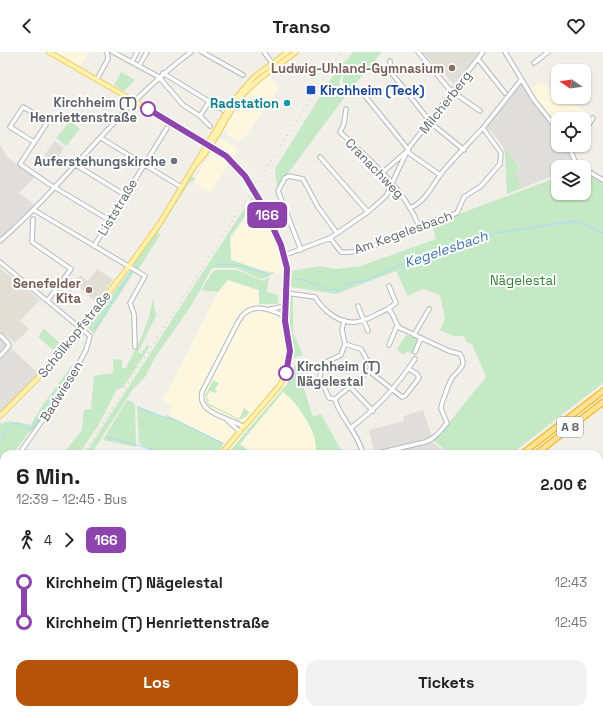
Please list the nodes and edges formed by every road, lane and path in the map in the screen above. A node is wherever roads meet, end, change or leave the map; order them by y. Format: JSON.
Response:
{"nodes":[{"id":1,"x":49,"y":52,"type":"edge"},
{"id":2,"x":106,"y":52,"type":"edge"},
{"id":3,"x":113,"y":52,"type":"edge"},
{"id":4,"x":137,"y":52,"type":"edge"},
{"id":5,"x":147,"y":52,"type":"edge"},
{"id":6,"x":191,"y":52,"type":"edge"},
{"id":7,"x":202,"y":52,"type":"edge"},
{"id":8,"x":264,"y":52,"type":"edge"},
{"id":9,"x":288,"y":52,"type":"edge"},
{"id":10,"x":296,"y":52,"type":"edge"},
{"id":11,"x":418,"y":52,"type":"edge"},
{"id":12,"x":483,"y":52,"type":"edge"},
{"id":13,"x":505,"y":52,"type":"edge"},
{"id":14,"x":548,"y":52,"type":"edge"},
{"id":15,"x":478,"y":59,"type":"junction"},
{"id":16,"x":390,"y":61,"type":"dead end"},
{"id":17,"x":132,"y":62,"type":"junction"},
{"id":18,"x":272,"y":63,"type":"junction"},
{"id":19,"x":534,"y":63,"type":"dead end"},
{"id":20,"x":139,"y":66,"type":"junction"},
{"id":21,"x":275,"y":67,"type":"junction"},
{"id":22,"x":163,"y":73,"type":"junction"},
{"id":23,"x":243,"y":74,"type":"dead end"},
{"id":24,"x":159,"y":77,"type":"junction"},
{"id":25,"x":97,"y":79,"type":"junction"},
{"id":26,"x":521,"y":80,"type":"junction"},
{"id":27,"x":454,"y":91,"type":"junction"},
{"id":28,"x":505,"y":93,"type":"dead end"},
{"id":29,"x":366,"y":97,"type":"dead end"},
{"id":30,"x":135,"y":101,"type":"junction"},
{"id":31,"x":209,"y":102,"type":"junction"},
{"id":32,"x":346,"y":109,"type":"dead end"},
{"id":33,"x":223,"y":110,"type":"dead end"},
{"id":34,"x":480,"y":112,"type":"dead end"},
{"id":35,"x":200,"y":116,"type":"junction"},
{"id":36,"x":593,"y":118,"type":"dead end"},
{"id":37,"x":430,"y":120,"type":"junction"},
{"id":38,"x":551,"y":121,"type":"edge"},
{"id":39,"x":591,"y":121,"type":"edge"},
{"id":40,"x":210,"y":126,"type":"dead end"},
{"id":41,"x":10,"y":127,"type":"junction"},
{"id":42,"x":167,"y":128,"type":"dead end"},
{"id":43,"x":482,"y":129,"type":"dead end"},
{"id":44,"x":7,"y":132,"type":"dead end"},
{"id":45,"x":101,"y":138,"type":"junction"},
{"id":46,"x":34,"y":142,"type":"junction"},
{"id":47,"x":407,"y":150,"type":"junction"},
{"id":48,"x":464,"y":150,"type":"junction"},
{"id":49,"x":571,"y":153,"type":"edge"},
{"id":50,"x":320,"y":157,"type":"dead end"},
{"id":51,"x":576,"y":160,"type":"edge"},
{"id":52,"x":76,"y":165,"type":"junction"},
{"id":53,"x":143,"y":165,"type":"junction"},
{"id":54,"x":194,"y":166,"type":"junction"},
{"id":55,"x":383,"y":172,"type":"junction"},
{"id":56,"x":591,"y":173,"type":"edge"},
{"id":57,"x":440,"y":175,"type":"junction"},
{"id":58,"x":603,"y":180,"type":"edge"},
{"id":59,"x":393,"y":184,"type":"junction"},
{"id":60,"x":181,"y":187,"type":"junction"},
{"id":61,"x":55,"y":188,"type":"junction"},
{"id":62,"x":124,"y":195,"type":"junction"},
{"id":63,"x":412,"y":207,"type":"junction"},
{"id":64,"x":34,"y":210,"type":"junction"},
{"id":65,"x":368,"y":212,"type":"junction"},
{"id":66,"x":32,"y":219,"type":"dead end"},
{"id":67,"x":109,"y":220,"type":"junction"},
{"id":68,"x":419,"y":226,"type":"junction"},
{"id":69,"x":337,"y":233,"type":"junction"},
{"id":70,"x":330,"y":238,"type":"junction"},
{"id":71,"x":0,"y":241,"type":"edge"},
{"id":72,"x":94,"y":246,"type":"junction"},
{"id":73,"x":301,"y":250,"type":"junction"},
{"id":74,"x":285,"y":255,"type":"junction"},
{"id":75,"x":0,"y":262,"type":"edge"},
{"id":76,"x":129,"y":266,"type":"junction"},
{"id":77,"x":389,"y":286,"type":"dead end"},
{"id":78,"x":286,"y":293,"type":"junction"},
{"id":79,"x":48,"y":300,"type":"junction"},
{"id":80,"x":285,"y":306,"type":"junction"},
{"id":81,"x":358,"y":306,"type":"dead end"},
{"id":82,"x":270,"y":309,"type":"junction"},
{"id":83,"x":388,"y":309,"type":"junction"},
{"id":84,"x":428,"y":309,"type":"dead end"},
{"id":85,"x":285,"y":316,"type":"junction"},
{"id":86,"x":344,"y":320,"type":"junction"},
{"id":87,"x":364,"y":320,"type":"junction"},
{"id":88,"x":397,"y":326,"type":"junction"},
{"id":89,"x":81,"y":327,"type":"junction"},
{"id":90,"x":368,"y":331,"type":"dead end"},
{"id":91,"x":414,"y":334,"type":"junction"},
{"id":92,"x":0,"y":335,"type":"edge"},
{"id":93,"x":421,"y":338,"type":"junction"},
{"id":94,"x":345,"y":344,"type":"junction"},
{"id":95,"x":389,"y":345,"type":"dead end"},
{"id":96,"x":135,"y":346,"type":"dead end"},
{"id":97,"x":415,"y":352,"type":"dead end"},
{"id":98,"x":0,"y":356,"type":"edge"},
{"id":99,"x":415,"y":360,"type":"dead end"},
{"id":100,"x":408,"y":369,"type":"junction"},
{"id":101,"x":369,"y":371,"type":"junction"},
{"id":102,"x":351,"y":388,"type":"junction"},
{"id":103,"x":393,"y":390,"type":"junction"},
{"id":104,"x":603,"y":391,"type":"edge"},
{"id":105,"x":335,"y":399,"type":"junction"},
{"id":106,"x":603,"y":402,"type":"edge"},
{"id":107,"x":374,"y":411,"type":"junction"},
{"id":108,"x":0,"y":416,"type":"edge"},
{"id":109,"x":225,"y":418,"type":"junction"},
{"id":110,"x":244,"y":427,"type":"junction"},
{"id":111,"x":352,"y":427,"type":"junction"},
{"id":112,"x":240,"y":432,"type":"junction"},
{"id":113,"x":22,"y":450,"type":"edge"},
{"id":114,"x":224,"y":450,"type":"edge"},
{"id":115,"x":361,"y":450,"type":"edge"},
{"id":116,"x":392,"y":450,"type":"edge"},
{"id":117,"x":527,"y":450,"type":"edge"},
{"id":118,"x":541,"y":450,"type":"edge"}],
"edges":[{"from":1,"to":25,"type":"main road"},
{"from":2,"to":25,"type":"street"},
{"from":3,"to":17,"type":"street"},
{"from":4,"to":17,"type":"street"},
{"from":5,"to":20,"type":"street"},
{"from":6,"to":22,"type":"street"},
{"from":7,"to":23,"type":"street"},
{"from":8,"to":18,"type":"street"},
{"from":9,"to":18,"type":"main road","name":"Schöllkopfstraße"},
{"from":10,"to":21,"type":"main road","name":"Schöllkopfstraße"},
{"from":11,"to":27,"type":"street"},
{"from":12,"to":15,"type":"street","name":"Milcherberg"},
{"from":13,"to":26,"type":"street"},
{"from":14,"to":19,"type":"street"},
{"from":15,"to":27,"type":"street","name":"Milcherberg"},
{"from":15,"to":28,"type":"street"},
{"from":16,"to":37,"type":"street"},
{"from":17,"to":20,"type":"street"},
{"from":18,"to":21,"type":"street"},
{"from":18,"to":54,"type":"main road","name":"Schöllkopfstraße"},
{"from":20,"to":24,"type":"street"},
{"from":21,"to":54,"type":"main road","name":"Schöllkopfstraße"},
{"from":22,"to":24,"type":"street"},
{"from":22,"to":31,"type":"street"},
{"from":24,"to":30,"type":"street"},
{"from":24,"to":35,"type":"street"},
{"from":25,"to":30,"type":"main road"},
{"from":26,"to":38,"type":"street"},
{"from":26,"to":68,"type":"street","name":"Am Kegelesbach"},
{"from":27,"to":34,"type":"street"},
{"from":27,"to":37,"type":"street","name":"Milcherberg"},
{"from":29,"to":47,"type":"street"},
{"from":30,"to":45,"type":"street"},
{"from":30,"to":74,"type":"main road","bridge":true},
{"from":31,"to":33,"type":"street"},
{"from":31,"to":35,"type":"street"},
{"from":32,"to":55,"type":"street","name":"Cranachweg"},
{"from":35,"to":40,"type":"street"},
{"from":36,"to":39,"type":"street"},
{"from":37,"to":47,"type":"street","name":"Milcherberg"},
{"from":37,"to":48,"type":"street"},
{"from":41,"to":44,"type":"street"},
{"from":41,"to":46,"type":"street"},
{"from":41,"to":46,"type":"street"},
{"from":42,"to":53,"type":"street","name":"Liststraße"},
{"from":43,"to":48,"type":"street"},
{"from":45,"to":52,"type":"street"},
{"from":45,"to":53,"type":"street"},
{"from":46,"to":61,"type":"street"},
{"from":47,"to":55,"type":"street","name":"Milcherberg"},
{"from":47,"to":57,"type":"street"},
{"from":47,"to":59,"type":"street","name":"Milcherberg"},
{"from":48,"to":57,"type":"street"},
{"from":49,"to":51,"type":"street"},
{"from":50,"to":65,"type":"street"},
{"from":52,"to":61,"type":"street"},
{"from":52,"to":62,"type":"street"},
{"from":53,"to":60,"type":"street"},
{"from":53,"to":62,"type":"street","name":"Liststraße"},
{"from":54,"to":60,"type":"main road","name":"Schöllkopfstraße"},
{"from":55,"to":59,"type":"street","name":"Cranachweg"},
{"from":56,"to":58,"type":"street"},
{"from":57,"to":63,"type":"street"},
{"from":59,"to":63,"type":"street","name":"Cranachweg"},
{"from":59,"to":65,"type":"street","name":"Milcherberg"},
{"from":60,"to":76,"type":"main road","name":"Schöllkopfstraße"},
{"from":61,"to":64,"type":"street"},
{"from":61,"to":67,"type":"street"},
{"from":62,"to":67,"type":"street","name":"Liststraße"},
{"from":63,"to":68,"type":"street","name":"Cranachweg"},
{"from":64,"to":71,"type":"street"},
{"from":64,"to":72,"type":"street"},
{"from":65,"to":69,"type":"street","name":"Milcherberg"},
{"from":66,"to":79,"type":"street"},
{"from":67,"to":72,"type":"street","name":"Liststraße"},
{"from":68,"to":70,"type":"street","name":"Am Kegelesbach"},
{"from":69,"to":70,"type":"street","name":"Milcherberg"},
{"from":69,"to":73,"type":"street"},
{"from":70,"to":73,"type":"street","name":"Milcherberg"},
{"from":72,"to":76,"type":"street"},
{"from":73,"to":74,"type":"street","name":"Milcherberg"},
{"from":74,"to":78,"type":"main road"},
{"from":75,"to":79,"type":"street"},
{"from":76,"to":89,"type":"main road","name":"Schöllkopfstraße"},
{"from":76,"to":96,"type":"street"},
{"from":77,"to":83,"type":"street"},
{"from":78,"to":80,"type":"main road"},
{"from":78,"to":86,"type":"street"},
{"from":79,"to":89,"type":"street"},
{"from":80,"to":82,"type":"street"},
{"from":80,"to":85,"type":"main road"},
{"from":81,"to":87,"type":"street"},
{"from":82,"to":85,"type":"street"},
{"from":82,"to":109,"type":"street"},
{"from":83,"to":87,"type":"street"},
{"from":83,"to":88,"type":"street"},
{"from":84,"to":91,"type":"street"},
{"from":85,"to":110,"type":"main road"},
{"from":86,"to":87,"type":"street"},
{"from":86,"to":94,"type":"street"},
{"from":87,"to":90,"type":"street"},
{"from":88,"to":91,"type":"street"},
{"from":88,"to":95,"type":"street"},
{"from":89,"to":108,"type":"main road","name":"Schöllkopfstraße"},
{"from":89,"to":113,"type":"street","name":"Badwiesen"},
{"from":91,"to":93,"type":"street"},
{"from":92,"to":98,"type":"street"},
{"from":93,"to":97,"type":"street"},
{"from":93,"to":116,"type":"street"},
{"from":94,"to":101,"type":"street"},
{"from":94,"to":105,"type":"street"},
{"from":99,"to":100,"type":"street"},
{"from":100,"to":103,"type":"street"},
{"from":100,"to":103,"type":"street"},
{"from":101,"to":102,"type":"street"},
{"from":101,"to":103,"type":"street"},
{"from":102,"to":105,"type":"street"},
{"from":102,"to":107,"type":"street"},
{"from":103,"to":107,"type":"street"},
{"from":104,"to":117,"type":"highway","number":"A 8"},
{"from":105,"to":111,"type":"street"},
{"from":106,"to":118,"type":"highway","number":"A 8"},
{"from":107,"to":111,"type":"street"},
{"from":109,"to":110,"type":"street"},
{"from":109,"to":112,"type":"street"},
{"from":110,"to":112,"type":"main road"},
{"from":111,"to":115,"type":"street"},
{"from":112,"to":114,"type":"main road"}]}
